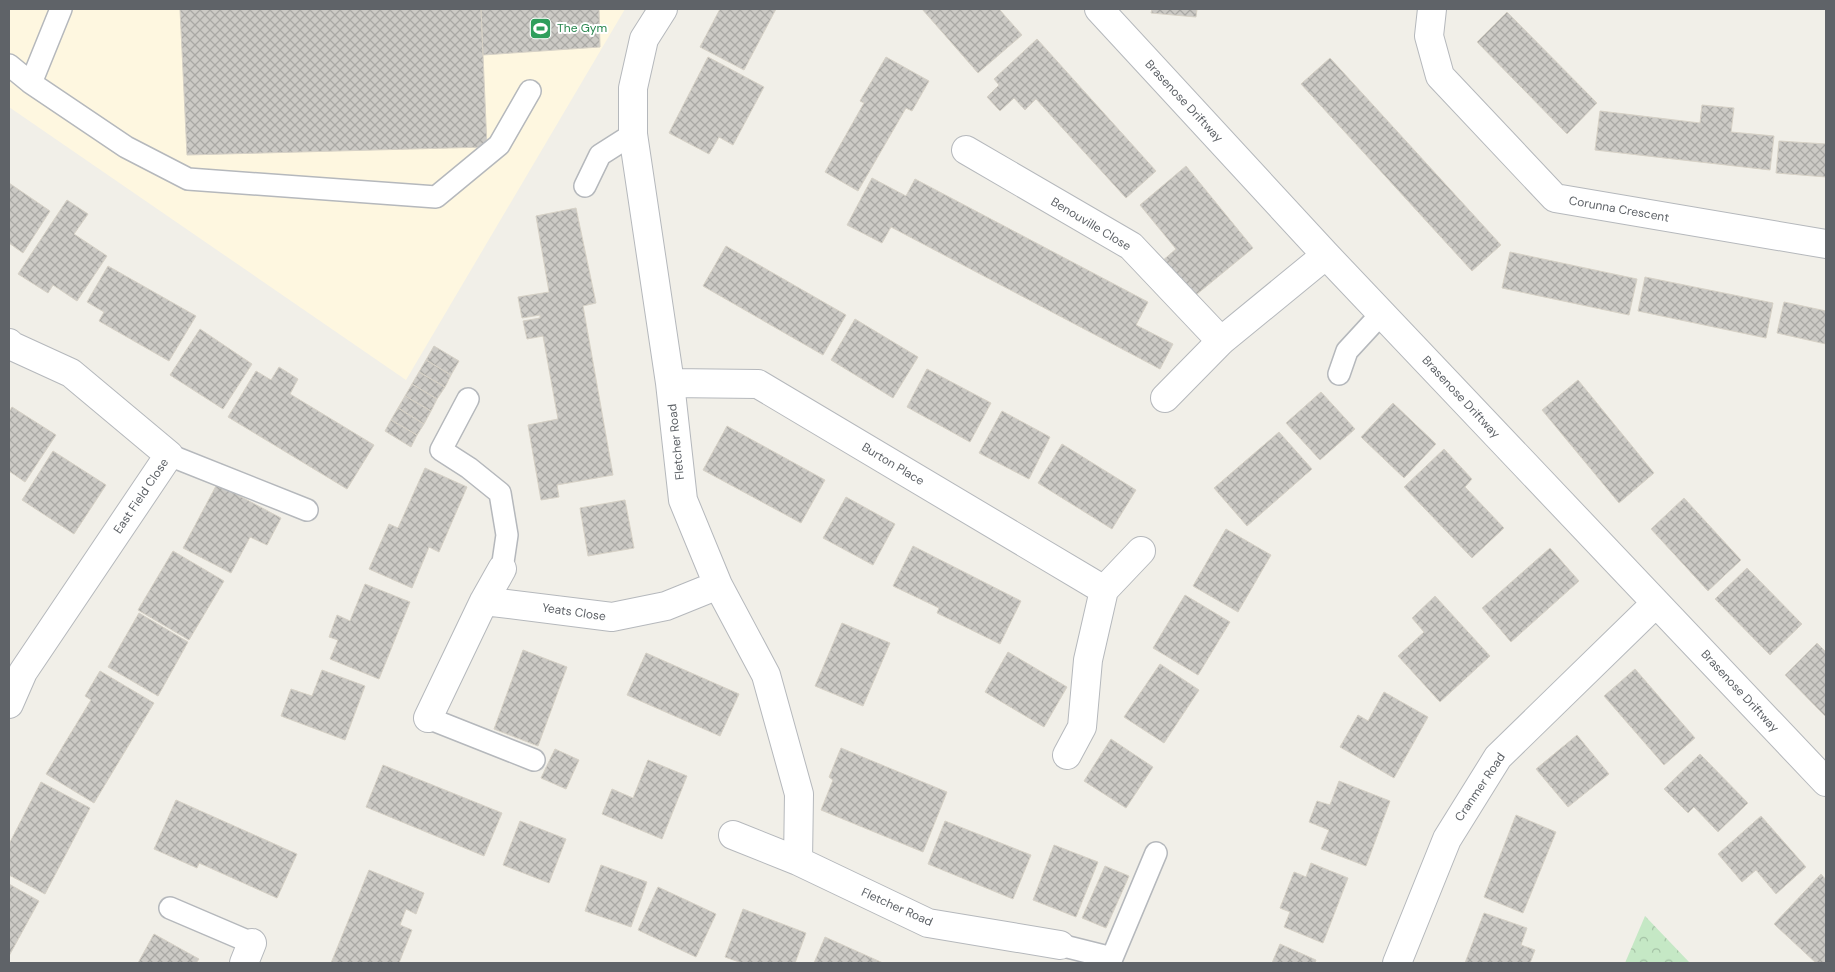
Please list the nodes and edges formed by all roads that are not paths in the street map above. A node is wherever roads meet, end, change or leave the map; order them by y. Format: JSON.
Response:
{"nodes":[{"id":1,"x":61,"y":9,"type":"edge"},
{"id":2,"x":663,"y":9,"type":"edge"},
{"id":3,"x":1098,"y":9,"type":"edge"},
{"id":4,"x":1432,"y":9,"type":"edge"},
{"id":5,"x":9,"y":64,"type":"edge"},
{"id":6,"x":31,"y":83,"type":"junction"},
{"id":7,"x":530,"y":91,"type":"dead end"},
{"id":8,"x":634,"y":134,"type":"junction"},
{"id":9,"x":966,"y":150,"type":"dead end"},
{"id":10,"x":585,"y":186,"type":"dead end"},
{"id":11,"x":1826,"y":244,"type":"edge"},
{"id":12,"x":1326,"y":255,"type":"junction"},
{"id":13,"x":1382,"y":313,"type":"junction"},
{"id":14,"x":1221,"y":341,"type":"junction"},
{"id":15,"x":9,"y":343,"type":"edge"},
{"id":16,"x":1339,"y":374,"type":"dead end"},
{"id":17,"x":670,"y":384,"type":"junction"},
{"id":18,"x":1165,"y":398,"type":"dead end"},
{"id":19,"x":468,"y":399,"type":"dead end"},
{"id":20,"x":169,"y":455,"type":"junction"},
{"id":21,"x":307,"y":510,"type":"dead end"},
{"id":22,"x":1141,"y":551,"type":"dead end"},
{"id":23,"x":502,"y":568,"type":"joint"},
{"id":24,"x":718,"y":585,"type":"junction"},
{"id":25,"x":1104,"y":590,"type":"junction"},
{"id":26,"x":484,"y":601,"type":"junction"},
{"id":27,"x":1656,"y":602,"type":"junction"},
{"id":28,"x":9,"y":704,"type":"edge"},
{"id":29,"x":428,"y":718,"type":"joint"},
{"id":30,"x":1067,"y":755,"type":"dead end"},
{"id":31,"x":534,"y":760,"type":"dead end"},
{"id":32,"x":1826,"y":782,"type":"edge"},
{"id":33,"x":733,"y":835,"type":"dead end"},
{"id":34,"x":1156,"y":853,"type":"dead end"},
{"id":35,"x":798,"y":861,"type":"junction"},
{"id":36,"x":170,"y":908,"type":"dead end"},
{"id":37,"x":1060,"y":945,"type":"joint"},
{"id":38,"x":248,"y":953,"type":"edge"},
{"id":39,"x":1397,"y":963,"type":"edge"}],
"edges":[{"from":1,"to":6,"type":"lane"},
{"from":2,"to":8,"type":"street","name":"Fletcher Road"},
{"from":3,"to":12,"type":"street","name":"Brasenose Driftway"},
{"from":4,"to":11,"type":"street","name":"Corunna Crescent"},
{"from":5,"to":6,"type":"lane"},
{"from":6,"to":7,"type":"lane"},
{"from":8,"to":10,"type":"lane"},
{"from":8,"to":17,"type":"street","name":"Fletcher Road"},
{"from":9,"to":14,"type":"street","name":"Benouville Close"},
{"from":12,"to":13,"type":"street","name":"Brasenose Driftway"},
{"from":12,"to":14,"type":"street"},
{"from":13,"to":16,"type":"lane"},
{"from":13,"to":27,"type":"street","name":"Brasenose Driftway"},
{"from":14,"to":18,"type":"street"},
{"from":15,"to":20,"type":"street","name":"East Field Close"},
{"from":17,"to":24,"type":"street","name":"Fletcher Road"},
{"from":17,"to":25,"type":"street","name":"Burton Place"},
{"from":19,"to":23,"type":"lane"},
{"from":20,"to":21,"type":"lane"},
{"from":20,"to":28,"type":"street","name":"East Field Close"},
{"from":22,"to":25,"type":"street"},
{"from":23,"to":26,"type":"street"},
{"from":24,"to":26,"type":"street","name":"Yeats Close"},
{"from":24,"to":35,"type":"street","name":"Fletcher Road"},
{"from":25,"to":30,"type":"street"},
{"from":26,"to":29,"type":"street"},
{"from":27,"to":32,"type":"street","name":"Brasenose Driftway"},
{"from":27,"to":39,"type":"street","name":"Cranmer Road"},
{"from":29,"to":31,"type":"lane"},
{"from":33,"to":35,"type":"street","name":"Fletcher Road"},
{"from":34,"to":37,"type":"lane"},
{"from":35,"to":37,"type":"street","name":"Fletcher Road"},
{"from":36,"to":38,"type":"lane"}]}
